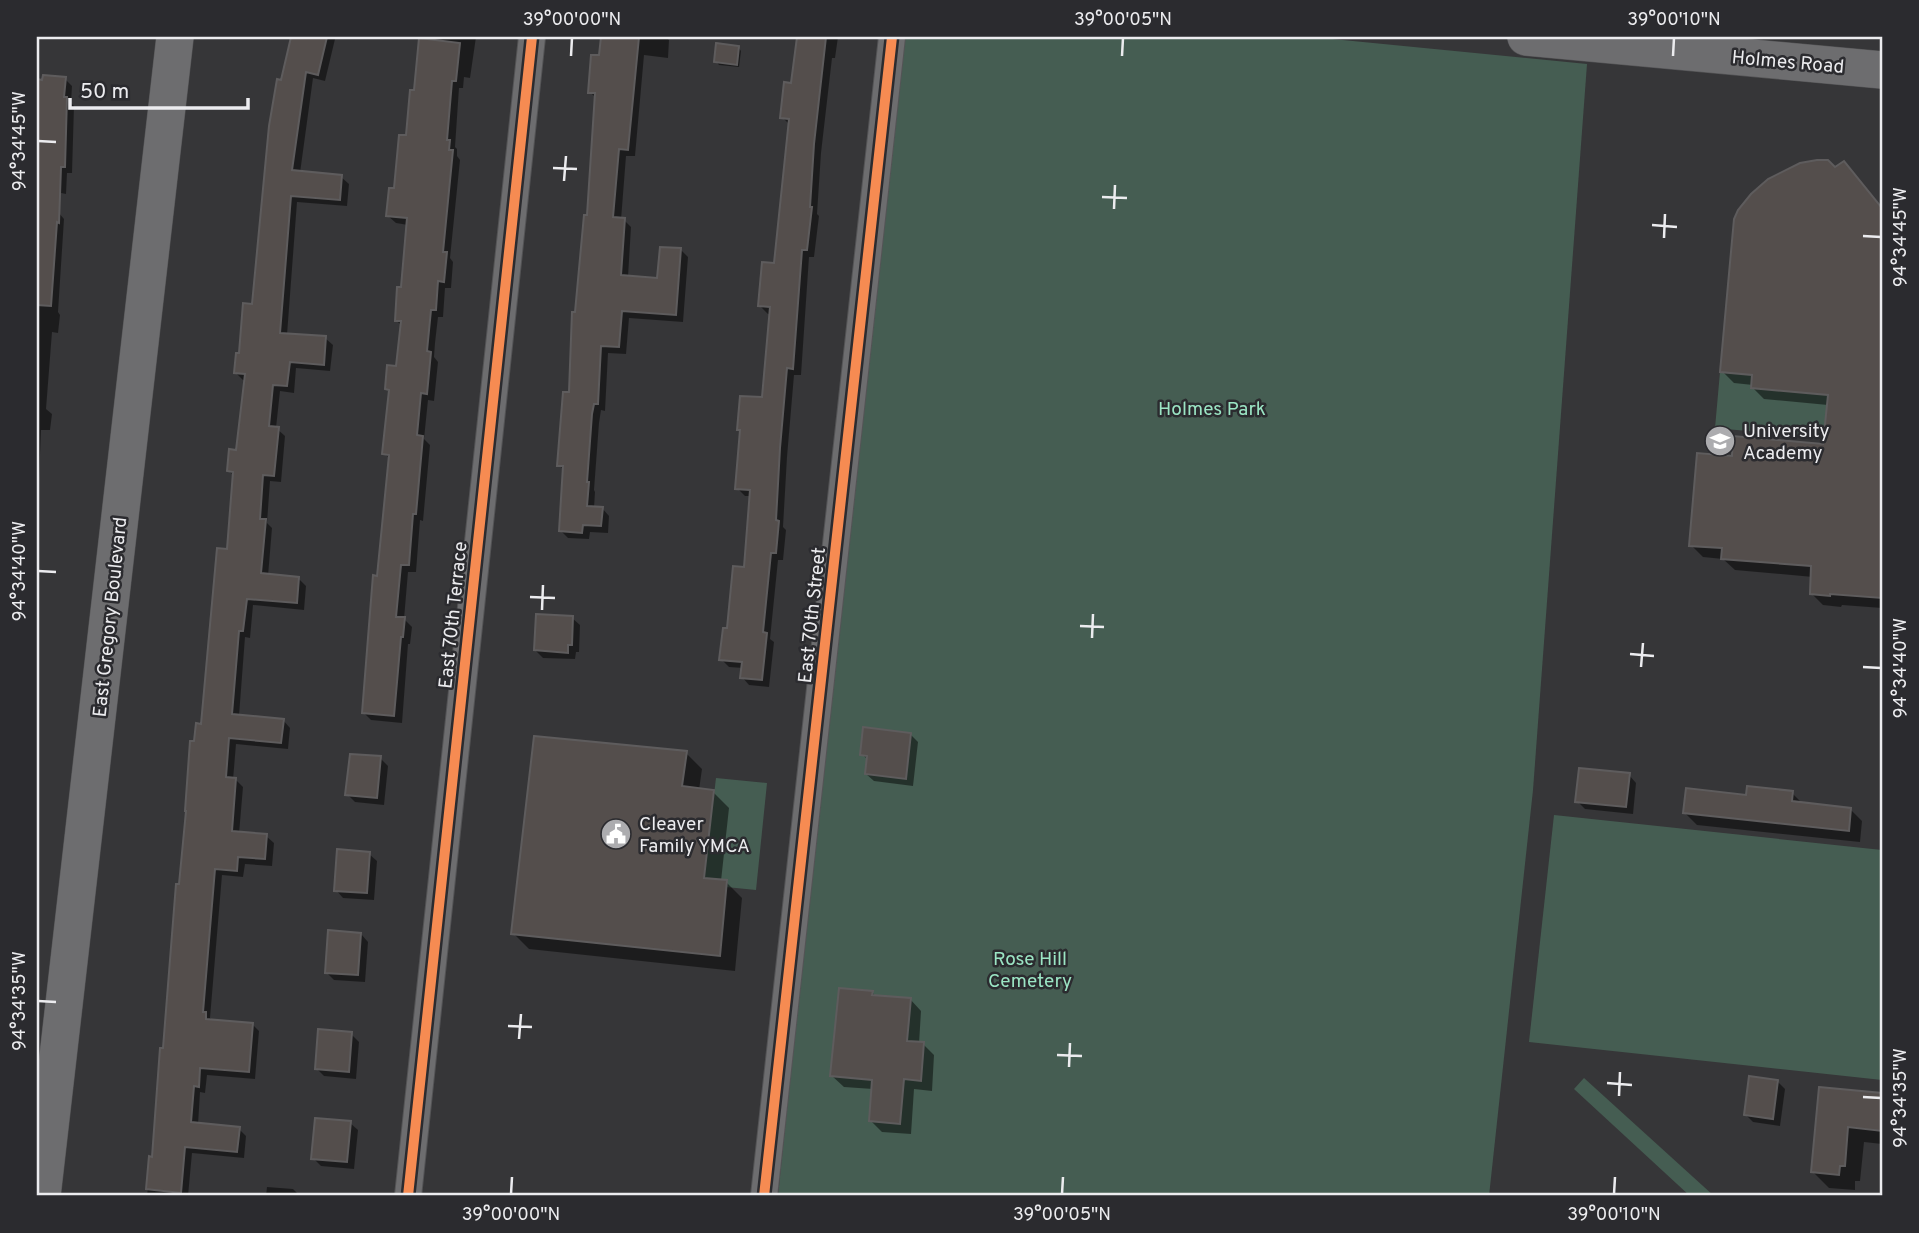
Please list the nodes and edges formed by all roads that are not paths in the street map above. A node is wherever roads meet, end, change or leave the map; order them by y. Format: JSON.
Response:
{"nodes":[{"id":1,"x":175,"y":37,"type":"edge"},
{"id":2,"x":532,"y":37,"type":"edge"},
{"id":3,"x":892,"y":37,"type":"edge"},
{"id":4,"x":1526,"y":37,"type":"edge"},
{"id":5,"x":1615,"y":41,"type":"edge"},
{"id":6,"x":1882,"y":71,"type":"edge"},
{"id":7,"x":49,"y":1034,"type":"edge"},
{"id":8,"x":42,"y":1196,"type":"edge"},
{"id":9,"x":408,"y":1196,"type":"edge"},
{"id":10,"x":764,"y":1196,"type":"edge"}],
"edges":[{"from":1,"to":7,"type":"main road","name":"East Gregory Boulevard"},
{"from":2,"to":9,"type":"street","name":"East 70th Terrace"},
{"from":3,"to":10,"type":"street","name":"East 70th Street"},
{"from":4,"to":5,"type":"main road","name":"Holmes Road"},
{"from":5,"to":6,"type":"main road","name":"Holmes Road"},
{"from":7,"to":8,"type":"main road","name":"East Gregory Boulevard"}]}
